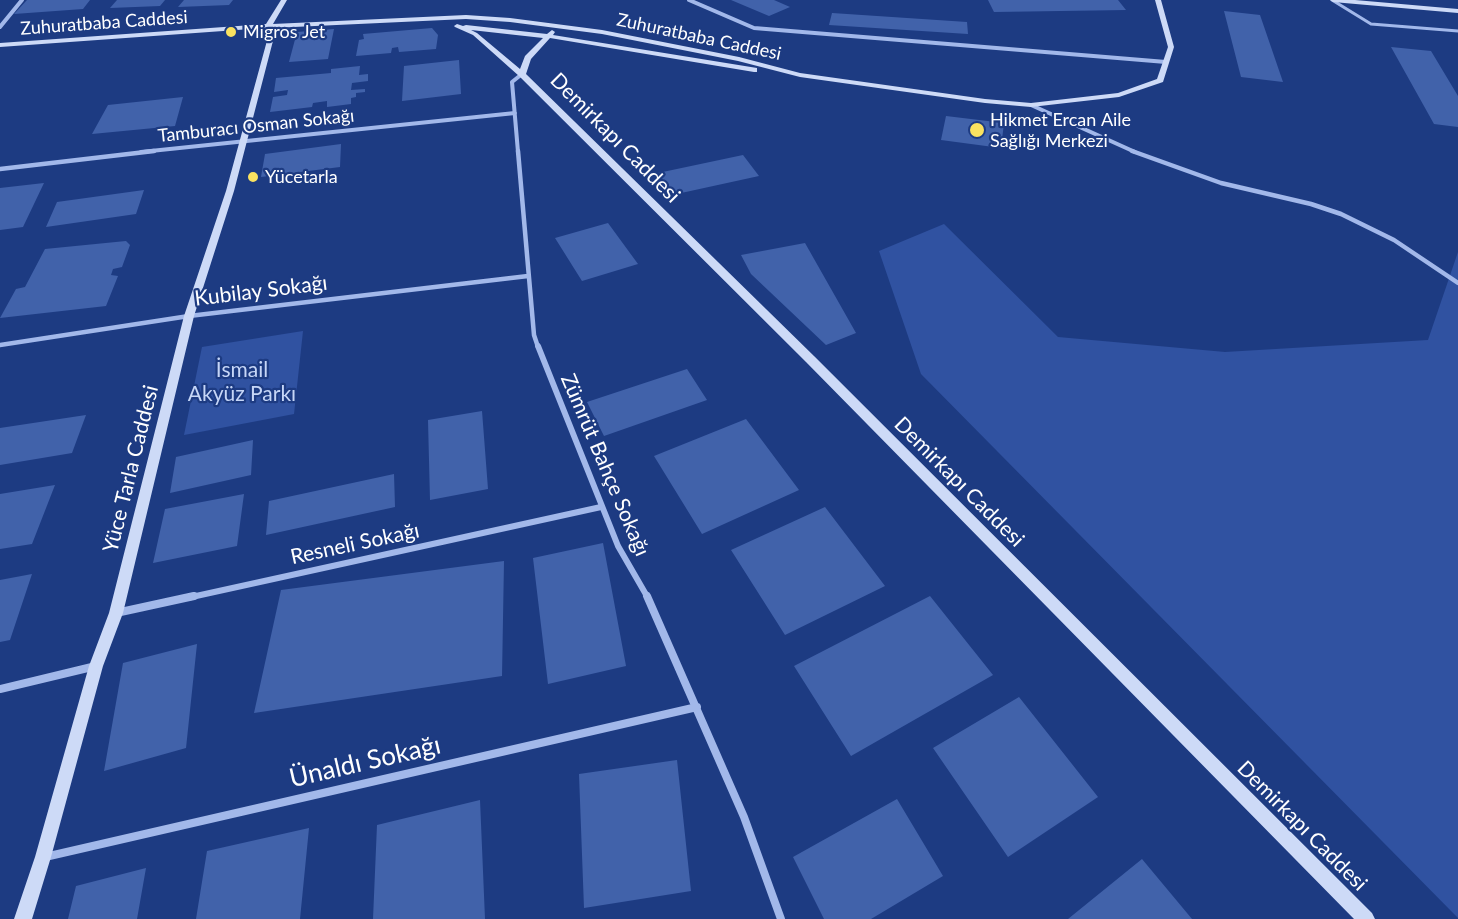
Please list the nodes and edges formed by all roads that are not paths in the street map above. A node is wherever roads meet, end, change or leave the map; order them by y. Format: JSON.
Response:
{"nodes":[{"id":1,"x":22,"y":0,"type":"edge"},
{"id":2,"x":284,"y":0,"type":"edge"},
{"id":3,"x":689,"y":0,"type":"edge"},
{"id":4,"x":1158,"y":0,"type":"edge"},
{"id":5,"x":1333,"y":0,"type":"edge"},
{"id":6,"x":1458,"y":12,"type":"edge"},
{"id":7,"x":428,"y":19,"type":"junction"},
{"id":8,"x":546,"y":24,"type":"junction"},
{"id":9,"x":268,"y":26,"type":"junction"},
{"id":10,"x":457,"y":26,"type":"junction"},
{"id":11,"x":560,"y":26,"type":"junction"},
{"id":12,"x":0,"y":27,"type":"edge"},
{"id":13,"x":514,"y":32,"type":"junction"},
{"id":14,"x":1458,"y":32,"type":"edge"},
{"id":15,"x":548,"y":36,"type":"junction"},
{"id":16,"x":0,"y":45,"type":"edge"},
{"id":17,"x":502,"y":57,"type":"junction"},
{"id":18,"x":1166,"y":62,"type":"junction"},
{"id":19,"x":522,"y":74,"type":"junction"},
{"id":20,"x":800,"y":75,"type":"junction"},
{"id":21,"x":1031,"y":105,"type":"junction"},
{"id":22,"x":515,"y":113,"type":"junction"},
{"id":23,"x":244,"y":140,"type":"junction"},
{"id":24,"x":0,"y":169,"type":"edge"},
{"id":25,"x":528,"y":276,"type":"junction"},
{"id":26,"x":1458,"y":283,"type":"edge"},
{"id":27,"x":189,"y":316,"type":"junction"},
{"id":28,"x":0,"y":345,"type":"edge"},
{"id":29,"x":601,"y":507,"type":"junction"},
{"id":30,"x":116,"y":613,"type":"junction"},
{"id":31,"x":96,"y":666,"type":"junction"},
{"id":32,"x":0,"y":689,"type":"edge"},
{"id":33,"x":697,"y":707,"type":"junction"},
{"id":34,"x":43,"y":857,"type":"junction"},
{"id":35,"x":22,"y":919,"type":"edge"},
{"id":36,"x":781,"y":919,"type":"edge"},
{"id":37,"x":1366,"y":919,"type":"edge"}],
"edges":[{"from":1,"to":12,"type":"street"},
{"from":2,"to":9,"type":"street"},
{"from":3,"to":18,"type":"street"},
{"from":4,"to":18,"type":"street"},
{"from":5,"to":6,"type":"street"},
{"from":5,"to":14,"type":"lane"},
{"from":7,"to":8,"type":"street","name":"Zuhuratbaba Caddesi"},
{"from":7,"to":9,"type":"street","name":"Zuhuratbaba Caddesi"},
{"from":7,"to":10,"type":"street"},
{"from":8,"to":11,"type":"street","name":"Zuhuratbaba Caddesi"},
{"from":8,"to":13,"type":"street"},
{"from":9,"to":16,"type":"street","name":"Zuhuratbaba Caddesi"},
{"from":9,"to":23,"type":"street","name":"Yüce Tarla Caddesi"},
{"from":10,"to":13,"type":"street"},
{"from":10,"to":17,"type":"street","name":"Demirkapı Caddesi"},
{"from":11,"to":15,"type":"street","name":"Demirkapı Caddesi"},
{"from":11,"to":20,"type":"street","name":"Zuhuratbaba Caddesi"},
{"from":13,"to":15,"type":"street"},
{"from":13,"to":17,"type":"street"},
{"from":15,"to":19,"type":"street","name":"Demirkapı Caddesi"},
{"from":15,"to":20,"type":"street"},
{"from":17,"to":19,"type":"street","name":"Demirkapı Caddesi"},
{"from":18,"to":21,"type":"street","name":"Zuhuratbaba Caddesi"},
{"from":19,"to":22,"type":"street","name":"Zümrüt Bahçe Sokağı"},
{"from":19,"to":37,"type":"street","name":"Demirkapı Caddesi"},
{"from":20,"to":21,"type":"street","name":"Zuhuratbaba Caddesi"},
{"from":21,"to":26,"type":"street"},
{"from":22,"to":23,"type":"street","name":"Tamburacı Osman Sokağı"},
{"from":22,"to":25,"type":"street","name":"Zümrüt Bahçe Sokağı"},
{"from":23,"to":24,"type":"street","name":"Tamburacı Osman Sokağı"},
{"from":23,"to":27,"type":"street","name":"Yüce Tarla Caddesi"},
{"from":25,"to":27,"type":"street","name":"Kubilay Sokağı"},
{"from":25,"to":29,"type":"street","name":"Zümrüt Bahçe Sokağı"},
{"from":27,"to":28,"type":"street","name":"Kubilay Sokağı"},
{"from":27,"to":30,"type":"street","name":"Yüce Tarla Caddesi"},
{"from":29,"to":30,"type":"street","name":"Resneli Sokağı"},
{"from":29,"to":33,"type":"street","name":"Zümrüt Bahçe Sokağı"},
{"from":30,"to":31,"type":"street","name":"Yüce Tarla Caddesi"},
{"from":31,"to":32,"type":"street"},
{"from":31,"to":34,"type":"street","name":"Yüce Tarla Caddesi"},
{"from":33,"to":34,"type":"street","name":"Ünaldı Sokağı"},
{"from":33,"to":36,"type":"street","name":"Zümrüt Bahçe Sokağı"},
{"from":34,"to":35,"type":"street","name":"Yüce Tarla Caddesi"}]}
